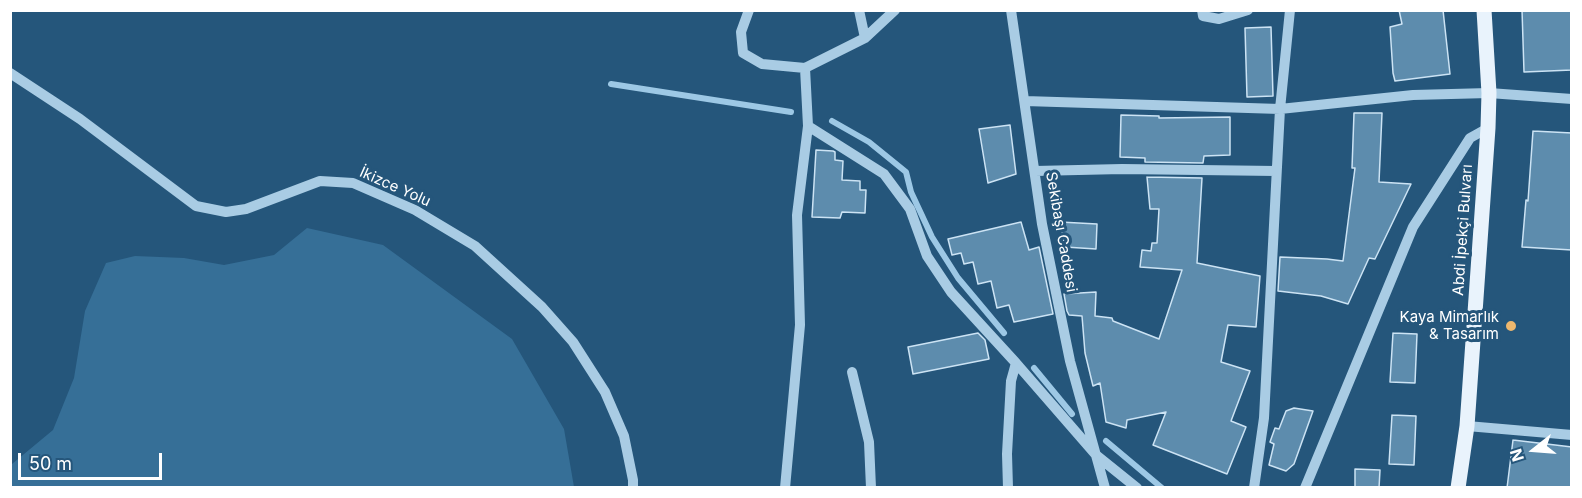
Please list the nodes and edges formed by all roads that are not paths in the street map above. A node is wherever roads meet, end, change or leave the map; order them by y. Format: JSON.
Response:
{"nodes":[{"id":1,"x":749,"y":10,"type":"edge"},
{"id":2,"x":860,"y":10,"type":"edge"},
{"id":3,"x":895,"y":10,"type":"edge"},
{"id":4,"x":1011,"y":10,"type":"edge"},
{"id":5,"x":1202,"y":10,"type":"edge"},
{"id":6,"x":1248,"y":10,"type":"edge"},
{"id":7,"x":1290,"y":10,"type":"edge"},
{"id":8,"x":1484,"y":10,"type":"edge"},
{"id":9,"x":865,"y":39,"type":"junction"},
{"id":10,"x":805,"y":68,"type":"junction"},
{"id":11,"x":10,"y":73,"type":"edge"},
{"id":12,"x":1488,"y":93,"type":"junction"},
{"id":13,"x":1572,"y":99,"type":"edge"},
{"id":14,"x":1025,"y":101,"type":"junction"},
{"id":15,"x":1280,"y":109,"type":"junction"},
{"id":16,"x":808,"y":126,"type":"junction"},
{"id":17,"x":1488,"y":128,"type":"junction"},
{"id":18,"x":1035,"y":171,"type":"junction"},
{"id":19,"x":1276,"y":171,"type":"junction"},
{"id":20,"x":1016,"y":363,"type":"junction"},
{"id":21,"x":852,"y":372,"type":"dead end"},
{"id":22,"x":1467,"y":426,"type":"junction"},
{"id":23,"x":1572,"y":435,"type":"edge"},
{"id":24,"x":1096,"y":455,"type":"junction"},
{"id":25,"x":633,"y":488,"type":"edge"},
{"id":26,"x":785,"y":488,"type":"edge"},
{"id":27,"x":871,"y":488,"type":"edge"},
{"id":28,"x":1008,"y":488,"type":"edge"},
{"id":29,"x":1105,"y":488,"type":"edge"},
{"id":30,"x":1137,"y":488,"type":"edge"},
{"id":31,"x":1254,"y":488,"type":"edge"},
{"id":32,"x":1305,"y":488,"type":"edge"},
{"id":33,"x":1458,"y":488,"type":"edge"}],
"edges":[{"from":1,"to":10,"type":"street"},
{"from":2,"to":9,"type":"street"},
{"from":3,"to":9,"type":"street"},
{"from":4,"to":14,"type":"street","name":"Sekibaşı Caddesi"},
{"from":5,"to":6,"type":"street"},
{"from":7,"to":15,"type":"street"},
{"from":8,"to":12,"type":"main road","name":"Abdi İpekçi Bulvarı"},
{"from":9,"to":10,"type":"street"},
{"from":10,"to":16,"type":"street"},
{"from":11,"to":25,"type":"street","name":"İkizce Yolu"},
{"from":12,"to":13,"type":"street"},
{"from":12,"to":15,"type":"street"},
{"from":12,"to":17,"type":"main road","name":"Abdi İpekçi Bulvarı"},
{"from":14,"to":15,"type":"street"},
{"from":14,"to":18,"type":"street","name":"Sekibaşı Caddesi"},
{"from":15,"to":19,"type":"street"},
{"from":16,"to":20,"type":"street"},
{"from":16,"to":26,"type":"street"},
{"from":17,"to":22,"type":"main road","name":"Abdi İpekçi Bulvarı"},
{"from":17,"to":32,"type":"street"},
{"from":18,"to":19,"type":"street"},
{"from":18,"to":24,"type":"street","name":"Sekibaşı Caddesi"},
{"from":19,"to":31,"type":"street"},
{"from":20,"to":24,"type":"street"},
{"from":20,"to":28,"type":"street"},
{"from":21,"to":27,"type":"street"},
{"from":22,"to":23,"type":"street"},
{"from":22,"to":33,"type":"main road","name":"Abdi İpekçi Bulvarı"},
{"from":24,"to":29,"type":"street","name":"Sekibaşı Caddesi"},
{"from":24,"to":30,"type":"street"}]}
